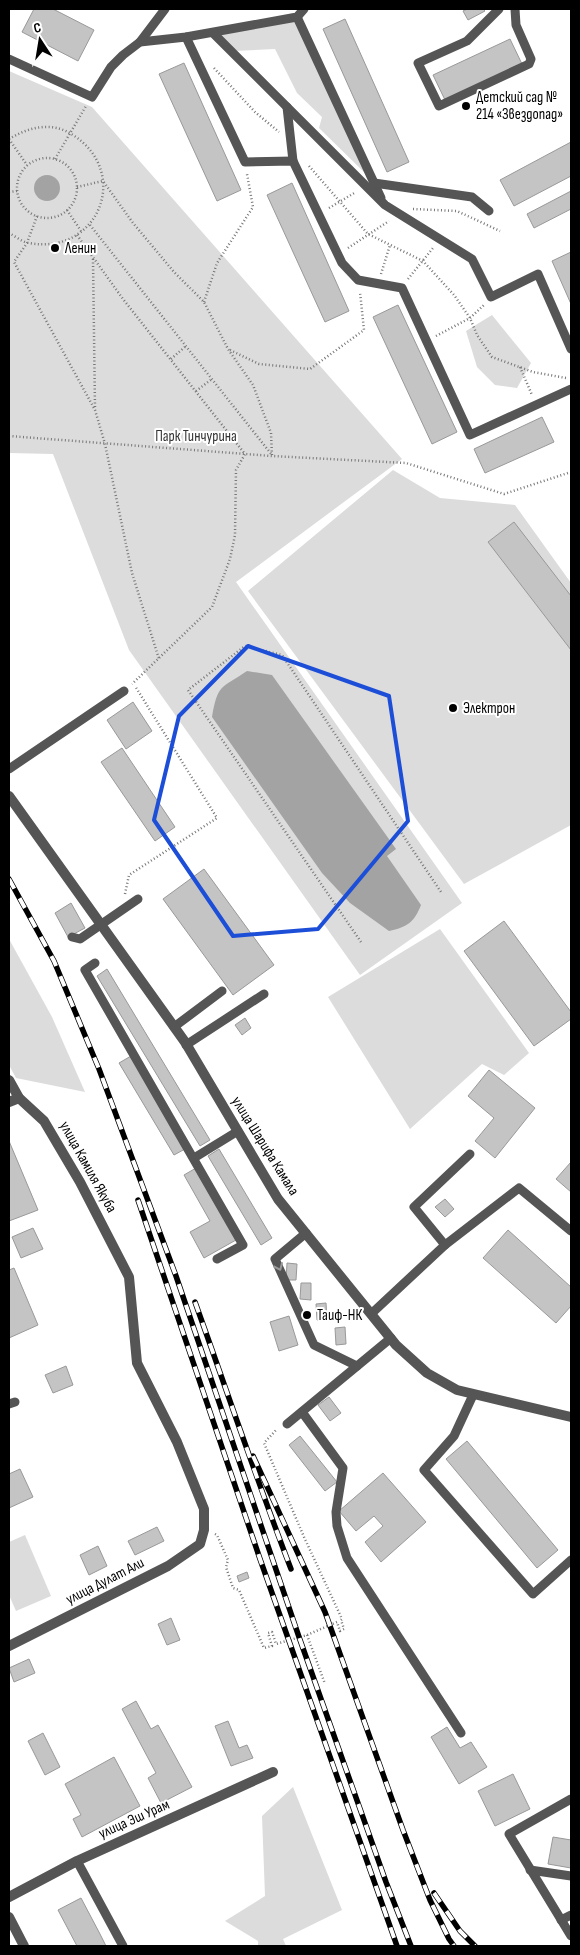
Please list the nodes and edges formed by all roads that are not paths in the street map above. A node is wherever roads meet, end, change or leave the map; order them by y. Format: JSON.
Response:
{"nodes":[{"id":1,"x":165,"y":9,"type":"edge"},
{"id":2,"x":304,"y":9,"type":"edge"},
{"id":3,"x":499,"y":9,"type":"edge"},
{"id":4,"x":515,"y":9,"type":"edge"},
{"id":5,"x":297,"y":17,"type":"junction"},
{"id":6,"x":212,"y":33,"type":"junction"},
{"id":7,"x":186,"y":37,"type":"junction"},
{"id":8,"x":140,"y":42,"type":"junction"},
{"id":9,"x":9,"y":59,"type":"edge"},
{"id":10,"x":287,"y":107,"type":"junction"},
{"id":11,"x":293,"y":161,"type":"junction"},
{"id":12,"x":370,"y":185,"type":"junction"},
{"id":13,"x":490,"y":211,"type":"dead end"},
{"id":14,"x":571,"y":349,"type":"edge"},
{"id":15,"x":571,"y":389,"type":"edge"},
{"id":16,"x":124,"y":691,"type":"road end"},
{"id":17,"x":9,"y":769,"type":"edge"},
{"id":18,"x":9,"y":796,"type":"edge"},
{"id":19,"x":138,"y":899,"type":"dead end"},
{"id":20,"x":102,"y":925,"type":"junction"},
{"id":21,"x":72,"y":937,"type":"dead end"},
{"id":22,"x":95,"y":963,"type":"dead end"},
{"id":23,"x":222,"y":991,"type":"dead end"},
{"id":24,"x":264,"y":994,"type":"dead end"},
{"id":25,"x":174,"y":1027,"type":"junction"},
{"id":26,"x":186,"y":1045,"type":"junction"},
{"id":27,"x":9,"y":1080,"type":"edge"},
{"id":28,"x":14,"y":1100,"type":"edge"},
{"id":29,"x":238,"y":1131,"type":"junction"},
{"id":30,"x":470,"y":1154,"type":"dead end"},
{"id":31,"x":194,"y":1158,"type":"junction"},
{"id":32,"x":571,"y":1230,"type":"edge"},
{"id":33,"x":306,"y":1233,"type":"junction"},
{"id":34,"x":445,"y":1245,"type":"junction"},
{"id":35,"x":218,"y":1259,"type":"dead end"},
{"id":36,"x":371,"y":1314,"type":"junction"},
{"id":37,"x":391,"y":1338,"type":"junction"},
{"id":38,"x":357,"y":1366,"type":"junction"},
{"id":39,"x":473,"y":1394,"type":"junction"},
{"id":40,"x":302,"y":1412,"type":"junction"},
{"id":41,"x":571,"y":1417,"type":"edge"},
{"id":42,"x":287,"y":1424,"type":"road end"},
{"id":43,"x":204,"y":1530,"type":"joint"},
{"id":44,"x":571,"y":1560,"type":"edge"},
{"id":45,"x":9,"y":1646,"type":"edge"},
{"id":46,"x":461,"y":1733,"type":"dead end"},
{"id":47,"x":274,"y":1772,"type":"dead end"},
{"id":48,"x":571,"y":1799,"type":"edge"},
{"id":49,"x":77,"y":1861,"type":"junction"},
{"id":50,"x":530,"y":1870,"type":"junction"},
{"id":51,"x":571,"y":1876,"type":"edge"},
{"id":52,"x":9,"y":1897,"type":"edge"},
{"id":53,"x":571,"y":1915,"type":"edge"},
{"id":54,"x":9,"y":1917,"type":"edge"},
{"id":55,"x":561,"y":1920,"type":"junction"},
{"id":56,"x":571,"y":1936,"type":"edge"},
{"id":57,"x":24,"y":1946,"type":"edge"},
{"id":58,"x":123,"y":1946,"type":"edge"}],
"edges":[{"from":1,"to":8,"type":"lane"},
{"from":2,"to":5,"type":"lane"},
{"from":3,"to":4,"type":"lane"},
{"from":5,"to":6,"type":"lane"},
{"from":5,"to":12,"type":"lane"},
{"from":6,"to":7,"type":"lane"},
{"from":6,"to":10,"type":"lane"},
{"from":7,"to":8,"type":"lane"},
{"from":7,"to":11,"type":"lane"},
{"from":8,"to":9,"type":"lane"},
{"from":10,"to":11,"type":"lane"},
{"from":10,"to":12,"type":"lane"},
{"from":11,"to":15,"type":"lane"},
{"from":12,"to":13,"type":"lane"},
{"from":12,"to":14,"type":"lane"},
{"from":16,"to":17,"type":"lane"},
{"from":18,"to":20,"type":"street","name":"улица Шарифа Камала"},
{"from":19,"to":20,"type":"lane"},
{"from":20,"to":21,"type":"lane"},
{"from":20,"to":25,"type":"street","name":"улица Шарифа Камала"},
{"from":22,"to":31,"type":"lane"},
{"from":23,"to":25,"type":"lane"},
{"from":24,"to":26,"type":"lane"},
{"from":25,"to":26,"type":"street","name":"улица Шарифа Камала"},
{"from":26,"to":29,"type":"street","name":"улица Шарифа Камала"},
{"from":27,"to":28,"type":"street","name":"улица Камиля Якуба"},
{"from":28,"to":43,"type":"street","name":"улица Камиля Якуба"},
{"from":29,"to":31,"type":"lane"},
{"from":29,"to":33,"type":"street","name":"улица Шарифа Камала"},
{"from":30,"to":34,"type":"lane"},
{"from":31,"to":35,"type":"lane"},
{"from":32,"to":34,"type":"lane"},
{"from":33,"to":36,"type":"street","name":"улица Шарифа Камала"},
{"from":33,"to":38,"type":"lane","one_way":true},
{"from":34,"to":36,"type":"lane"},
{"from":36,"to":37,"type":"street","name":"улица Шарифа Камала"},
{"from":37,"to":38,"type":"lane"},
{"from":37,"to":39,"type":"street","name":"улица Шарифа Камала"},
{"from":38,"to":40,"type":"lane"},
{"from":39,"to":41,"type":"street","name":"улица Шарифа Камала"},
{"from":39,"to":44,"type":"lane"},
{"from":40,"to":42,"type":"lane"},
{"from":40,"to":46,"type":"lane"},
{"from":43,"to":45,"type":"street","name":"улица Дулат Али"},
{"from":47,"to":49,"type":"street","name":"улица Эш Урам"},
{"from":48,"to":50,"type":"lane"},
{"from":49,"to":52,"type":"street","name":"улица Эш Урам"},
{"from":49,"to":58,"type":"lane"},
{"from":50,"to":51,"type":"lane"},
{"from":50,"to":55,"type":"lane"},
{"from":53,"to":55,"type":"lane"},
{"from":54,"to":57,"type":"street"},
{"from":55,"to":56,"type":"lane"}]}
